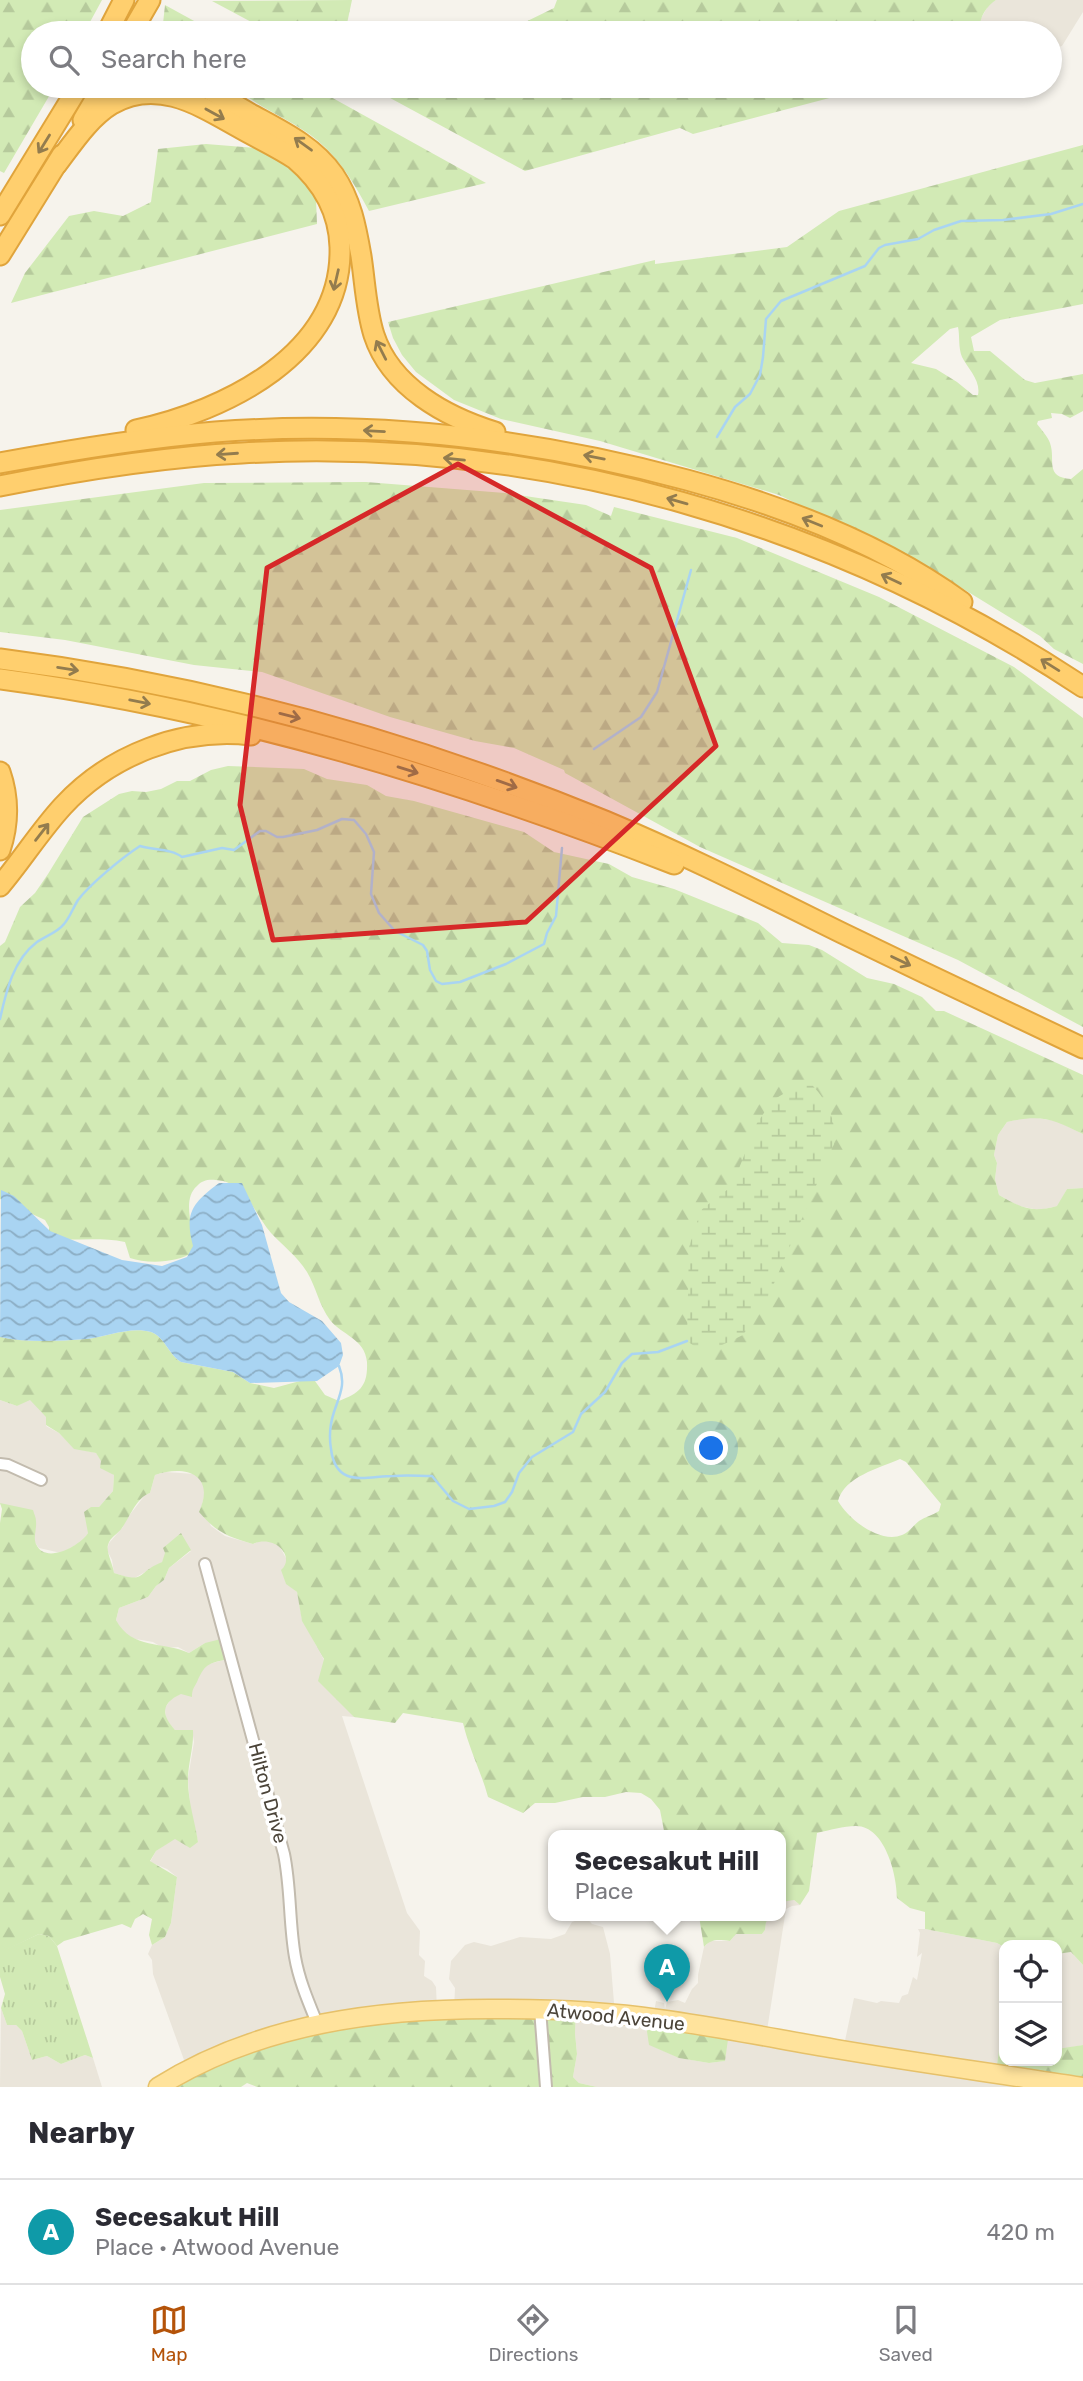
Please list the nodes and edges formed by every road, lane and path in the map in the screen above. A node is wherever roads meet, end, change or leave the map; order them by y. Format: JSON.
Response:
{"nodes":[{"id":1,"x":124,"y":0,"type":"edge"},
{"id":2,"x":150,"y":0,"type":"edge"},
{"id":3,"x":113,"y":21,"type":"edge"},
{"id":4,"x":138,"y":21,"type":"edge"},
{"id":5,"x":72,"y":98,"type":"edge"},
{"id":6,"x":96,"y":98,"type":"edge"},
{"id":7,"x":128,"y":98,"type":"edge"},
{"id":8,"x":180,"y":98,"type":"edge"},
{"id":9,"x":224,"y":98,"type":"edge"},
{"id":10,"x":57,"y":164,"type":"junction"},
{"id":11,"x":0,"y":215,"type":"edge"},
{"id":12,"x":0,"y":255,"type":"edge"},
{"id":13,"x":564,"y":451,"type":"junction"},
{"id":14,"x":0,"y":463,"type":"edge"},
{"id":15,"x":0,"y":486,"type":"edge"},
{"id":16,"x":1016,"y":645,"type":"junction"},
{"id":17,"x":0,"y":659,"type":"edge"},
{"id":18,"x":0,"y":679,"type":"edge"},
{"id":19,"x":1083,"y":687,"type":"edge"},
{"id":20,"x":376,"y":760,"type":"junction"},
{"id":21,"x":0,"y":772,"type":"edge"},
{"id":22,"x":0,"y":849,"type":"edge"},
{"id":23,"x":0,"y":886,"type":"edge"},
{"id":24,"x":840,"y":932,"type":"junction"},
{"id":25,"x":1083,"y":1048,"type":"edge"},
{"id":26,"x":0,"y":1464,"type":"edge"},
{"id":27,"x":41,"y":1480,"type":"dead end"},
{"id":28,"x":205,"y":1564,"type":"dead end"},
{"id":29,"x":540,"y":2009,"type":"junction"},
{"id":30,"x":317,"y":2023,"type":"junction"},
{"id":31,"x":158,"y":2087,"type":"edge"},
{"id":32,"x":546,"y":2087,"type":"edge"},
{"id":33,"x":1083,"y":2087,"type":"edge"}],
"edges":[{"from":1,"to":3,"type":"highway"},
{"from":2,"to":4,"type":"highway"},
{"from":5,"to":11,"type":"highway","one_way":true},
{"from":6,"to":10,"type":"highway"},
{"from":10,"to":7,"type":"highway","one_way":true},
{"from":8,"to":14,"type":"highway","one_way":true},
{"from":13,"to":9,"type":"highway","one_way":true},
{"from":10,"to":12,"type":"highway"},
{"from":13,"to":14,"type":"highway","one_way":true},
{"from":16,"to":13,"type":"highway","one_way":true},
{"from":16,"to":15,"type":"highway","one_way":true},
{"from":19,"to":16,"type":"highway","one_way":true},
{"from":17,"to":24,"type":"highway","one_way":true},
{"from":18,"to":20,"type":"highway","one_way":true},
{"from":23,"to":20,"type":"highway","one_way":true},
{"from":20,"to":24,"type":"highway","one_way":true},
{"from":21,"to":22,"type":"highway"},
{"from":24,"to":25,"type":"highway","one_way":true},
{"from":26,"to":27,"type":"street"},
{"from":28,"to":30,"type":"street","name":"Hilton Drive"},
{"from":29,"to":30,"type":"main road","name":"Atwood Avenue"},
{"from":29,"to":32,"type":"street"},
{"from":29,"to":33,"type":"main road","name":"Atwood Avenue"},
{"from":30,"to":31,"type":"main road","name":"Atwood Avenue"}]}
